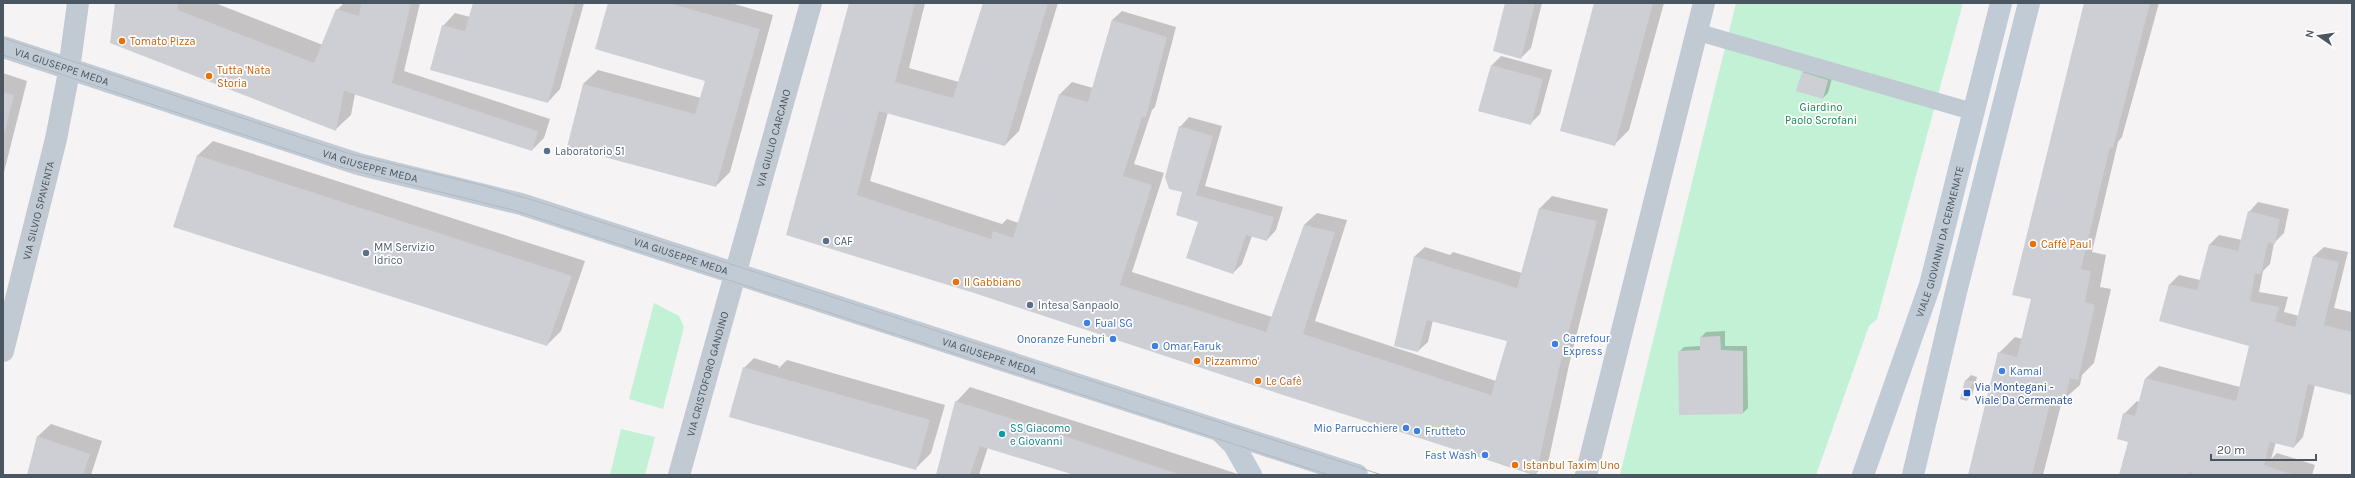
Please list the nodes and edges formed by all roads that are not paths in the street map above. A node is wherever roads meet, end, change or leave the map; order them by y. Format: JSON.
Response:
{"nodes":[{"id":1,"x":78,"y":3,"type":"edge"},
{"id":2,"x":811,"y":3,"type":"edge"},
{"id":3,"x":1704,"y":3,"type":"edge"},
{"id":4,"x":2001,"y":3,"type":"edge"},
{"id":5,"x":2029,"y":3,"type":"edge"},
{"id":6,"x":1697,"y":32,"type":"junction"},
{"id":7,"x":3,"y":47,"type":"edge"},
{"id":8,"x":69,"y":69,"type":"junction"},
{"id":9,"x":1974,"y":112,"type":"junction"},
{"id":10,"x":735,"y":273,"type":"junction"},
{"id":11,"x":3,"y":351,"type":"edge"},
{"id":12,"x":1219,"y":430,"type":"junction"},
{"id":13,"x":678,"y":475,"type":"edge"},
{"id":14,"x":1251,"y":475,"type":"edge"},
{"id":15,"x":1357,"y":475,"type":"edge"},
{"id":16,"x":1586,"y":475,"type":"edge"},
{"id":17,"x":1863,"y":475,"type":"edge"},
{"id":18,"x":1913,"y":475,"type":"edge"}],
"edges":[{"from":1,"to":8,"type":"street","name":"VIA SILVIO SPAVENTA"},
{"from":2,"to":10,"type":"street","name":"VIA GIULIO CARCANO"},
{"from":3,"to":6,"type":"street"},
{"from":4,"to":9,"type":"street","name":"VIALE GIOVANNI DA CERMENATE"},
{"from":5,"to":18,"type":"street"},
{"from":6,"to":9,"type":"lane"},
{"from":6,"to":16,"type":"street"},
{"from":7,"to":8,"type":"street","name":"VIA GIUSEPPE MEDA"},
{"from":8,"to":10,"type":"street","name":"VIA GIUSEPPE MEDA"},
{"from":8,"to":11,"type":"street","name":"VIA SILVIO SPAVENTA"},
{"from":9,"to":17,"type":"street","name":"VIALE GIOVANNI DA CERMENATE"},
{"from":10,"to":12,"type":"street","name":"VIA GIUSEPPE MEDA"},
{"from":10,"to":13,"type":"street","name":"VIA CRISTOFORO GANDINO"},
{"from":12,"to":14,"type":"street"},
{"from":12,"to":15,"type":"street","name":"VIA GIUSEPPE MEDA"}]}
